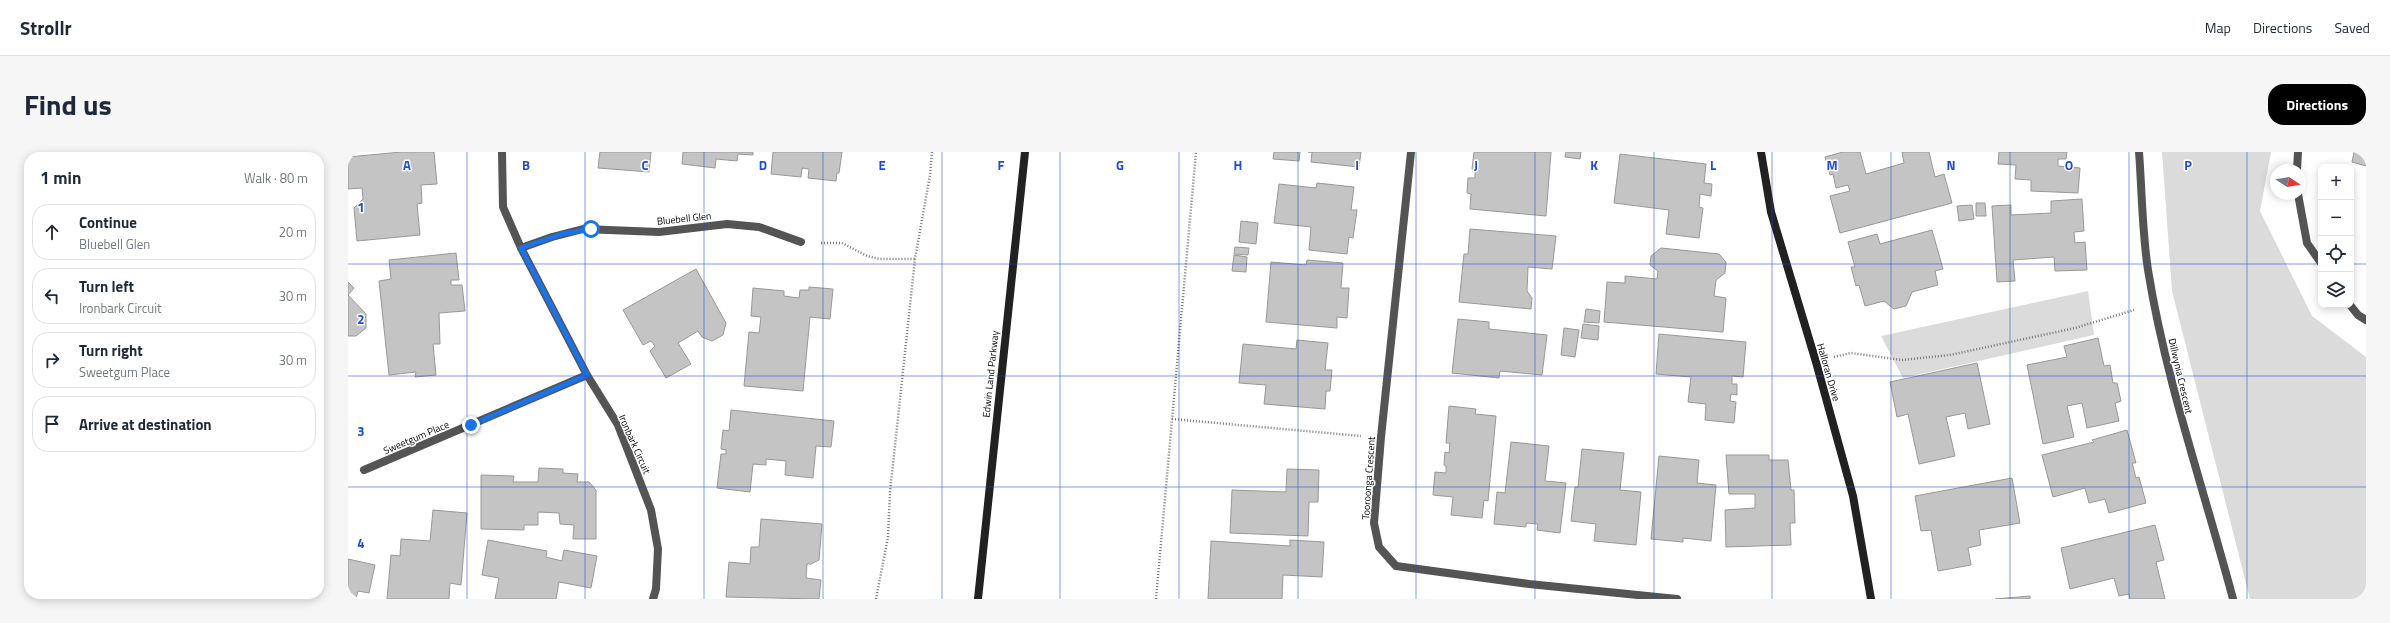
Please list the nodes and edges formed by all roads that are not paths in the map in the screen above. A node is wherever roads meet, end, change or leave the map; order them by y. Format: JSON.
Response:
{"nodes":[{"id":1,"x":502,"y":152,"type":"edge"},
{"id":2,"x":1025,"y":152,"type":"edge"},
{"id":3,"x":1411,"y":152,"type":"edge"},
{"id":4,"x":1761,"y":152,"type":"edge"},
{"id":5,"x":2139,"y":152,"type":"edge"},
{"id":6,"x":2298,"y":152,"type":"edge"},
{"id":7,"x":2297,"y":164,"type":"edge"},
{"id":8,"x":2299,"y":200,"type":"edge"},
{"id":9,"x":801,"y":242,"type":"road end"},
{"id":10,"x":521,"y":248,"type":"junction"},
{"id":11,"x":2318,"y":259,"type":"edge"},
{"id":12,"x":2352,"y":308,"type":"edge"},
{"id":13,"x":2366,"y":320,"type":"edge"},
{"id":14,"x":587,"y":375,"type":"junction"},
{"id":15,"x":364,"y":470,"type":"dead end"},
{"id":16,"x":653,"y":599,"type":"edge"},
{"id":17,"x":978,"y":599,"type":"edge"},
{"id":18,"x":1677,"y":599,"type":"edge"},
{"id":19,"x":1871,"y":599,"type":"edge"},
{"id":20,"x":2233,"y":599,"type":"edge"}],
"edges":[{"from":1,"to":10,"type":"street","name":"Ironbark Circuit"},
{"from":2,"to":17,"type":"street","name":"Edwin Land Parkway"},
{"from":3,"to":18,"type":"street","name":"Tooroonga Crescent"},
{"from":4,"to":19,"type":"street","name":"Halloran Drive"},
{"from":5,"to":20,"type":"street","name":"Dillwynia Crescent"},
{"from":6,"to":7,"type":"street"},
{"from":8,"to":11,"type":"street"},
{"from":9,"to":10,"type":"street","name":"Bluebell Glen"},
{"from":10,"to":14,"type":"street","name":"Ironbark Circuit"},
{"from":12,"to":13,"type":"street"},
{"from":14,"to":15,"type":"street","name":"Sweetgum Place"},
{"from":14,"to":16,"type":"street","name":"Ironbark Circuit"}]}
